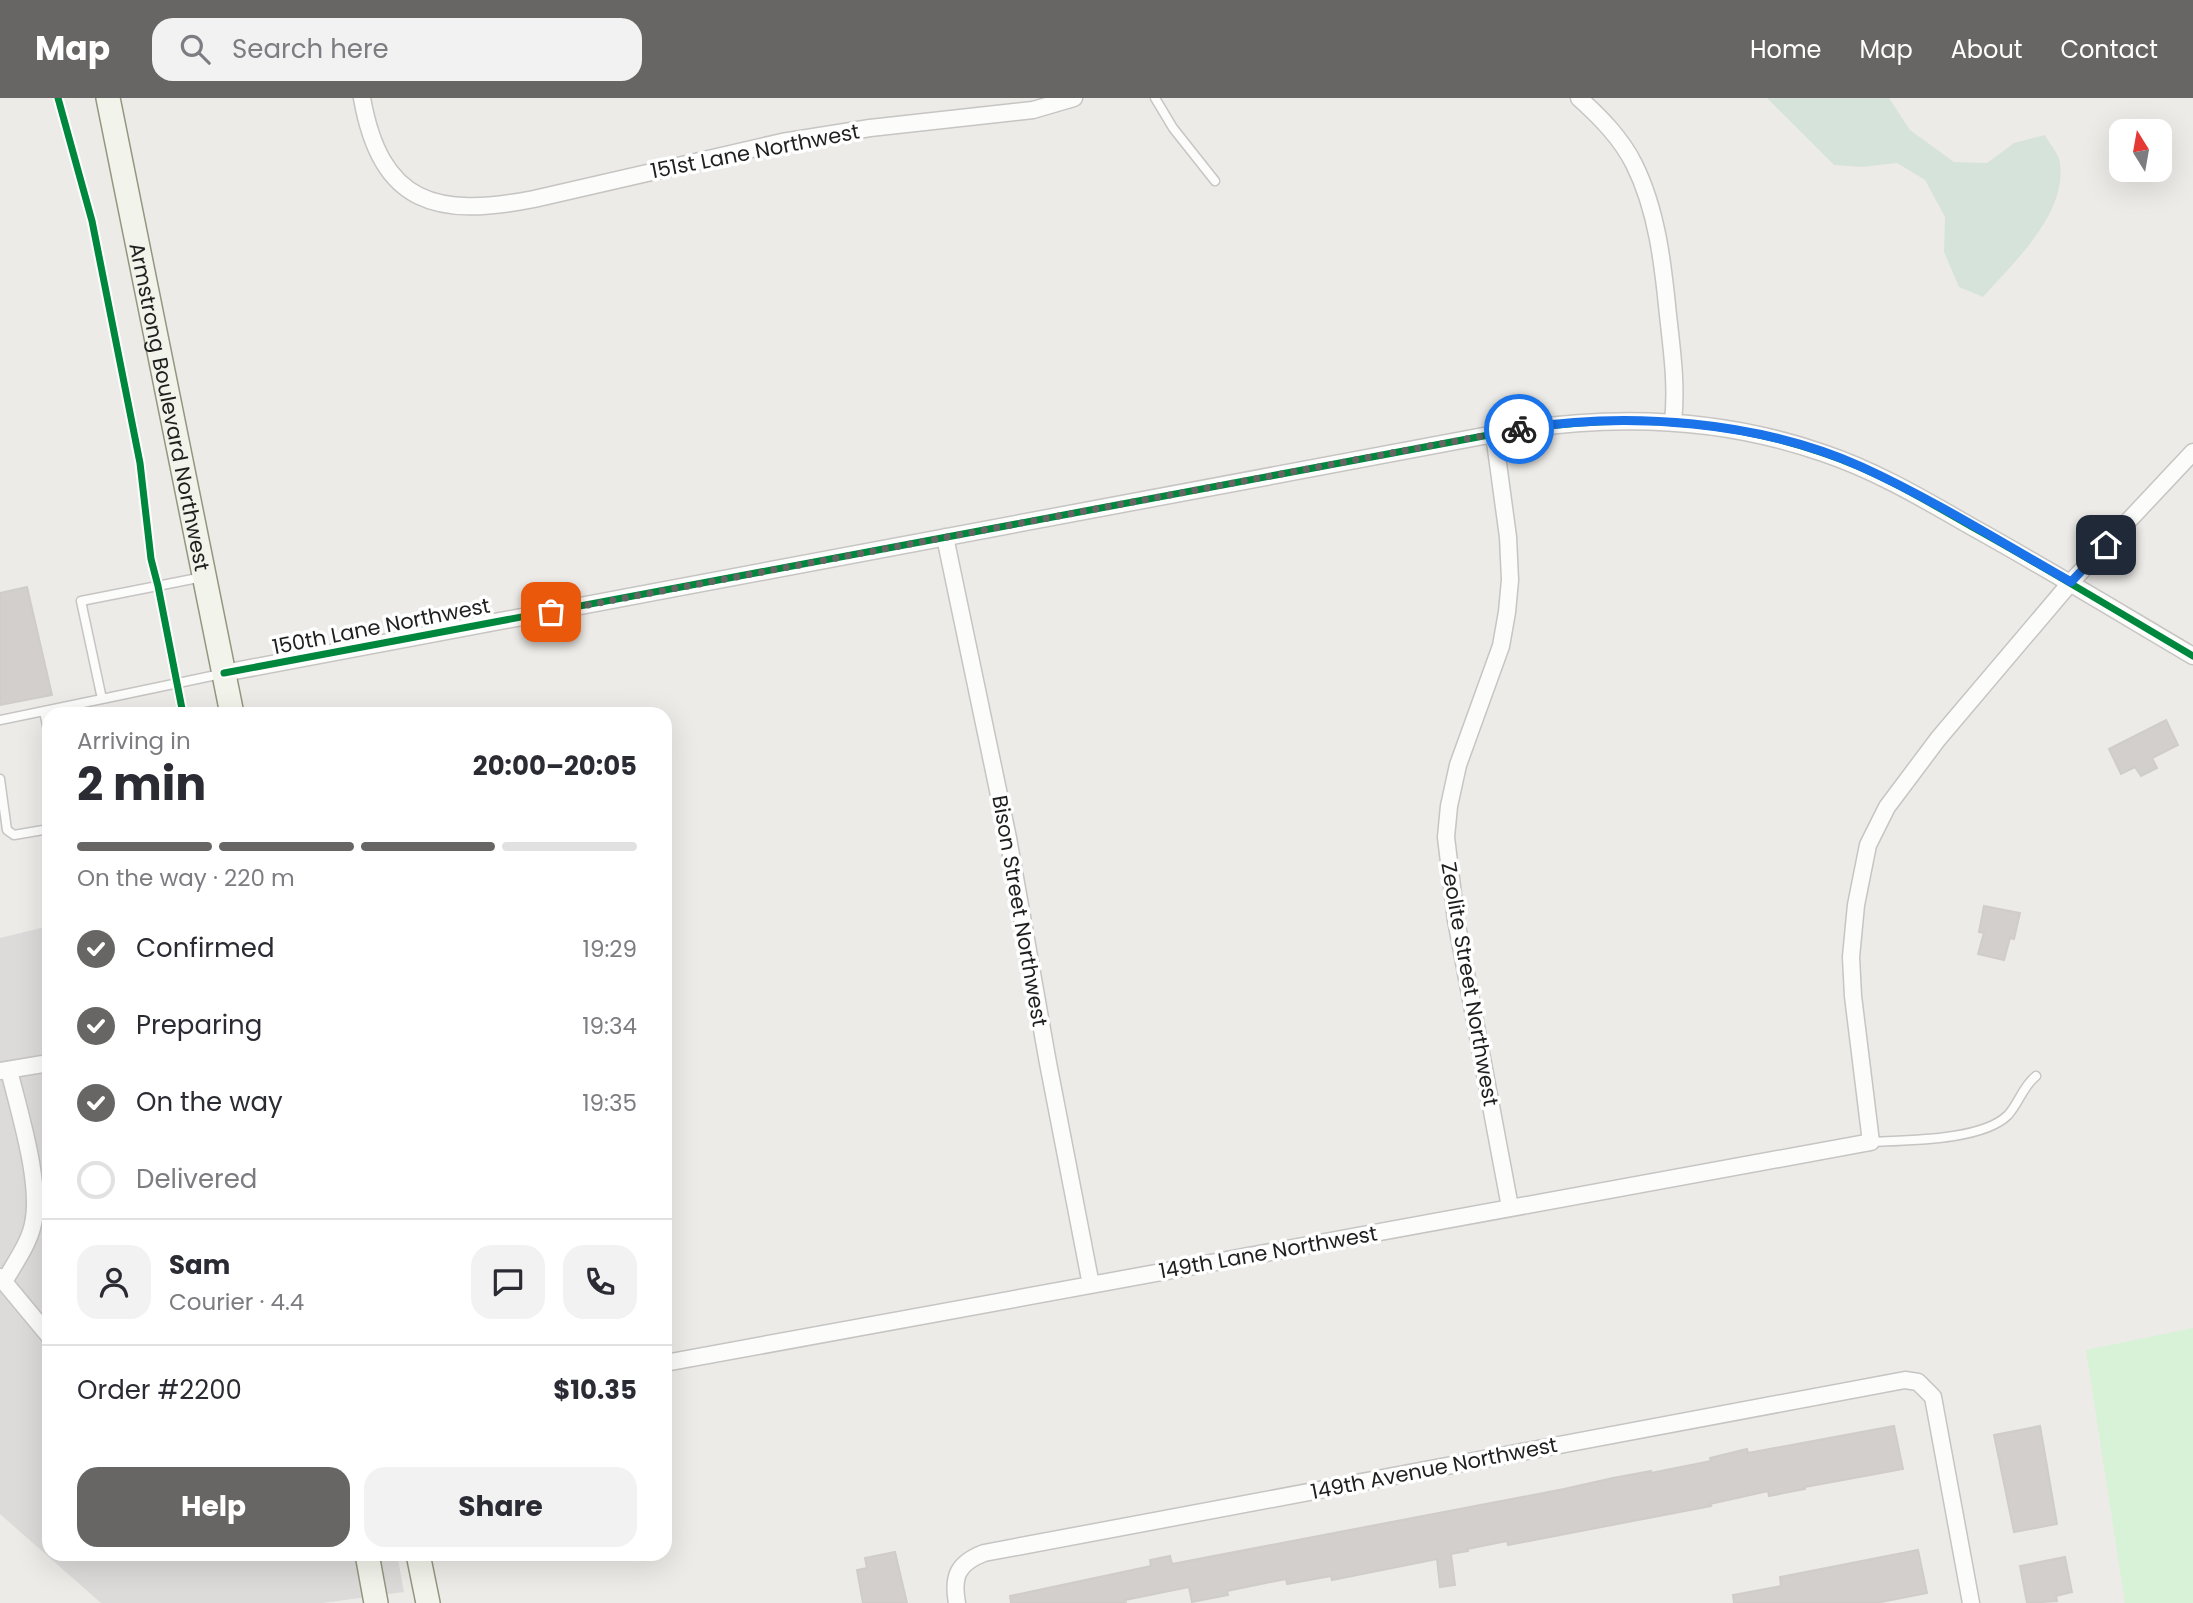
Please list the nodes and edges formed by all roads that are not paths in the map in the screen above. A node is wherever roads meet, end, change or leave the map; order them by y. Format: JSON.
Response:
{"nodes":[{"id":1,"x":108,"y":98,"type":"edge"},
{"id":2,"x":362,"y":98,"type":"edge"},
{"id":3,"x":1074,"y":98,"type":"edge"},
{"id":4,"x":1155,"y":98,"type":"edge"},
{"id":5,"x":1579,"y":98,"type":"edge"},
{"id":6,"x":1214,"y":181,"type":"dead end"},
{"id":7,"x":1673,"y":422,"type":"junction"},
{"id":8,"x":1494,"y":434,"type":"junction"},
{"id":9,"x":2193,"y":452,"type":"edge"},
{"id":10,"x":945,"y":537,"type":"junction"},
{"id":11,"x":204,"y":577,"type":"junction"},
{"id":12,"x":2071,"y":582,"type":"junction"},
{"id":13,"x":2193,"y":656,"type":"edge"},
{"id":14,"x":224,"y":673,"type":"junction"},
{"id":15,"x":103,"y":699,"type":"junction"},
{"id":16,"x":64,"y":707,"type":"edge"},
{"id":17,"x":231,"y":707,"type":"edge"},
{"id":18,"x":42,"y":711,"type":"edge"},
{"id":19,"x":0,"y":720,"type":"edge"},
{"id":20,"x":0,"y":779,"type":"edge"},
{"id":21,"x":42,"y":830,"type":"edge"},
{"id":22,"x":42,"y":1064,"type":"edge"},
{"id":23,"x":5,"y":1071,"type":"edge"},
{"id":24,"x":2036,"y":1076,"type":"dead end"},
{"id":25,"x":1871,"y":1142,"type":"junction"},
{"id":26,"x":41,"y":1199,"type":"edge"},
{"id":27,"x":1510,"y":1207,"type":"junction"},
{"id":28,"x":2,"y":1279,"type":"edge"},
{"id":29,"x":1091,"y":1285,"type":"junction"},
{"id":30,"x":42,"y":1328,"type":"edge"},
{"id":31,"x":672,"y":1362,"type":"edge"},
{"id":32,"x":368,"y":1561,"type":"edge"},
{"id":33,"x":419,"y":1561,"type":"edge"},
{"id":34,"x":376,"y":1603,"type":"edge"},
{"id":35,"x":428,"y":1603,"type":"edge"},
{"id":36,"x":957,"y":1603,"type":"edge"},
{"id":37,"x":1971,"y":1603,"type":"edge"}],
"edges":[{"from":1,"to":11,"type":"main road","name":"Armstrong Boulevard Northwest"},
{"from":2,"to":3,"type":"street","name":"151st Lane Northwest"},
{"from":4,"to":6,"type":"lane"},
{"from":5,"to":7,"type":"street"},
{"from":7,"to":8,"type":"street","name":"150th Lane Northwest"},
{"from":7,"to":12,"type":"street","name":"150th Lane Northwest"},
{"from":8,"to":10,"type":"street","name":"150th Lane Northwest"},
{"from":8,"to":27,"type":"street","name":"Zeolite Street Northwest"},
{"from":9,"to":12,"type":"street"},
{"from":10,"to":14,"type":"street","name":"150th Lane Northwest"},
{"from":10,"to":29,"type":"street","name":"Bison Street Northwest"},
{"from":11,"to":14,"type":"main road","name":"Armstrong Boulevard Northwest"},
{"from":11,"to":15,"type":"lane"},
{"from":12,"to":13,"type":"street","name":"150th Lane Northwest"},
{"from":12,"to":25,"type":"street"},
{"from":14,"to":15,"type":"lane"},
{"from":14,"to":17,"type":"main road","name":"Armstrong Boulevard Northwest"},
{"from":15,"to":16,"type":"lane"},
{"from":18,"to":19,"type":"lane"},
{"from":20,"to":21,"type":"lane"},
{"from":22,"to":23,"type":"street"},
{"from":23,"to":26,"type":"street"},
{"from":24,"to":25,"type":"lane"},
{"from":25,"to":27,"type":"street","name":"149th Lane Northwest"},
{"from":26,"to":28,"type":"street"},
{"from":27,"to":29,"type":"street","name":"149th Lane Northwest"},
{"from":28,"to":30,"type":"street"},
{"from":29,"to":31,"type":"street","name":"149th Lane Northwest"},
{"from":32,"to":34,"type":"main road"},
{"from":33,"to":35,"type":"main road"},
{"from":36,"to":37,"type":"street","name":"149th Avenue Northwest"}]}
